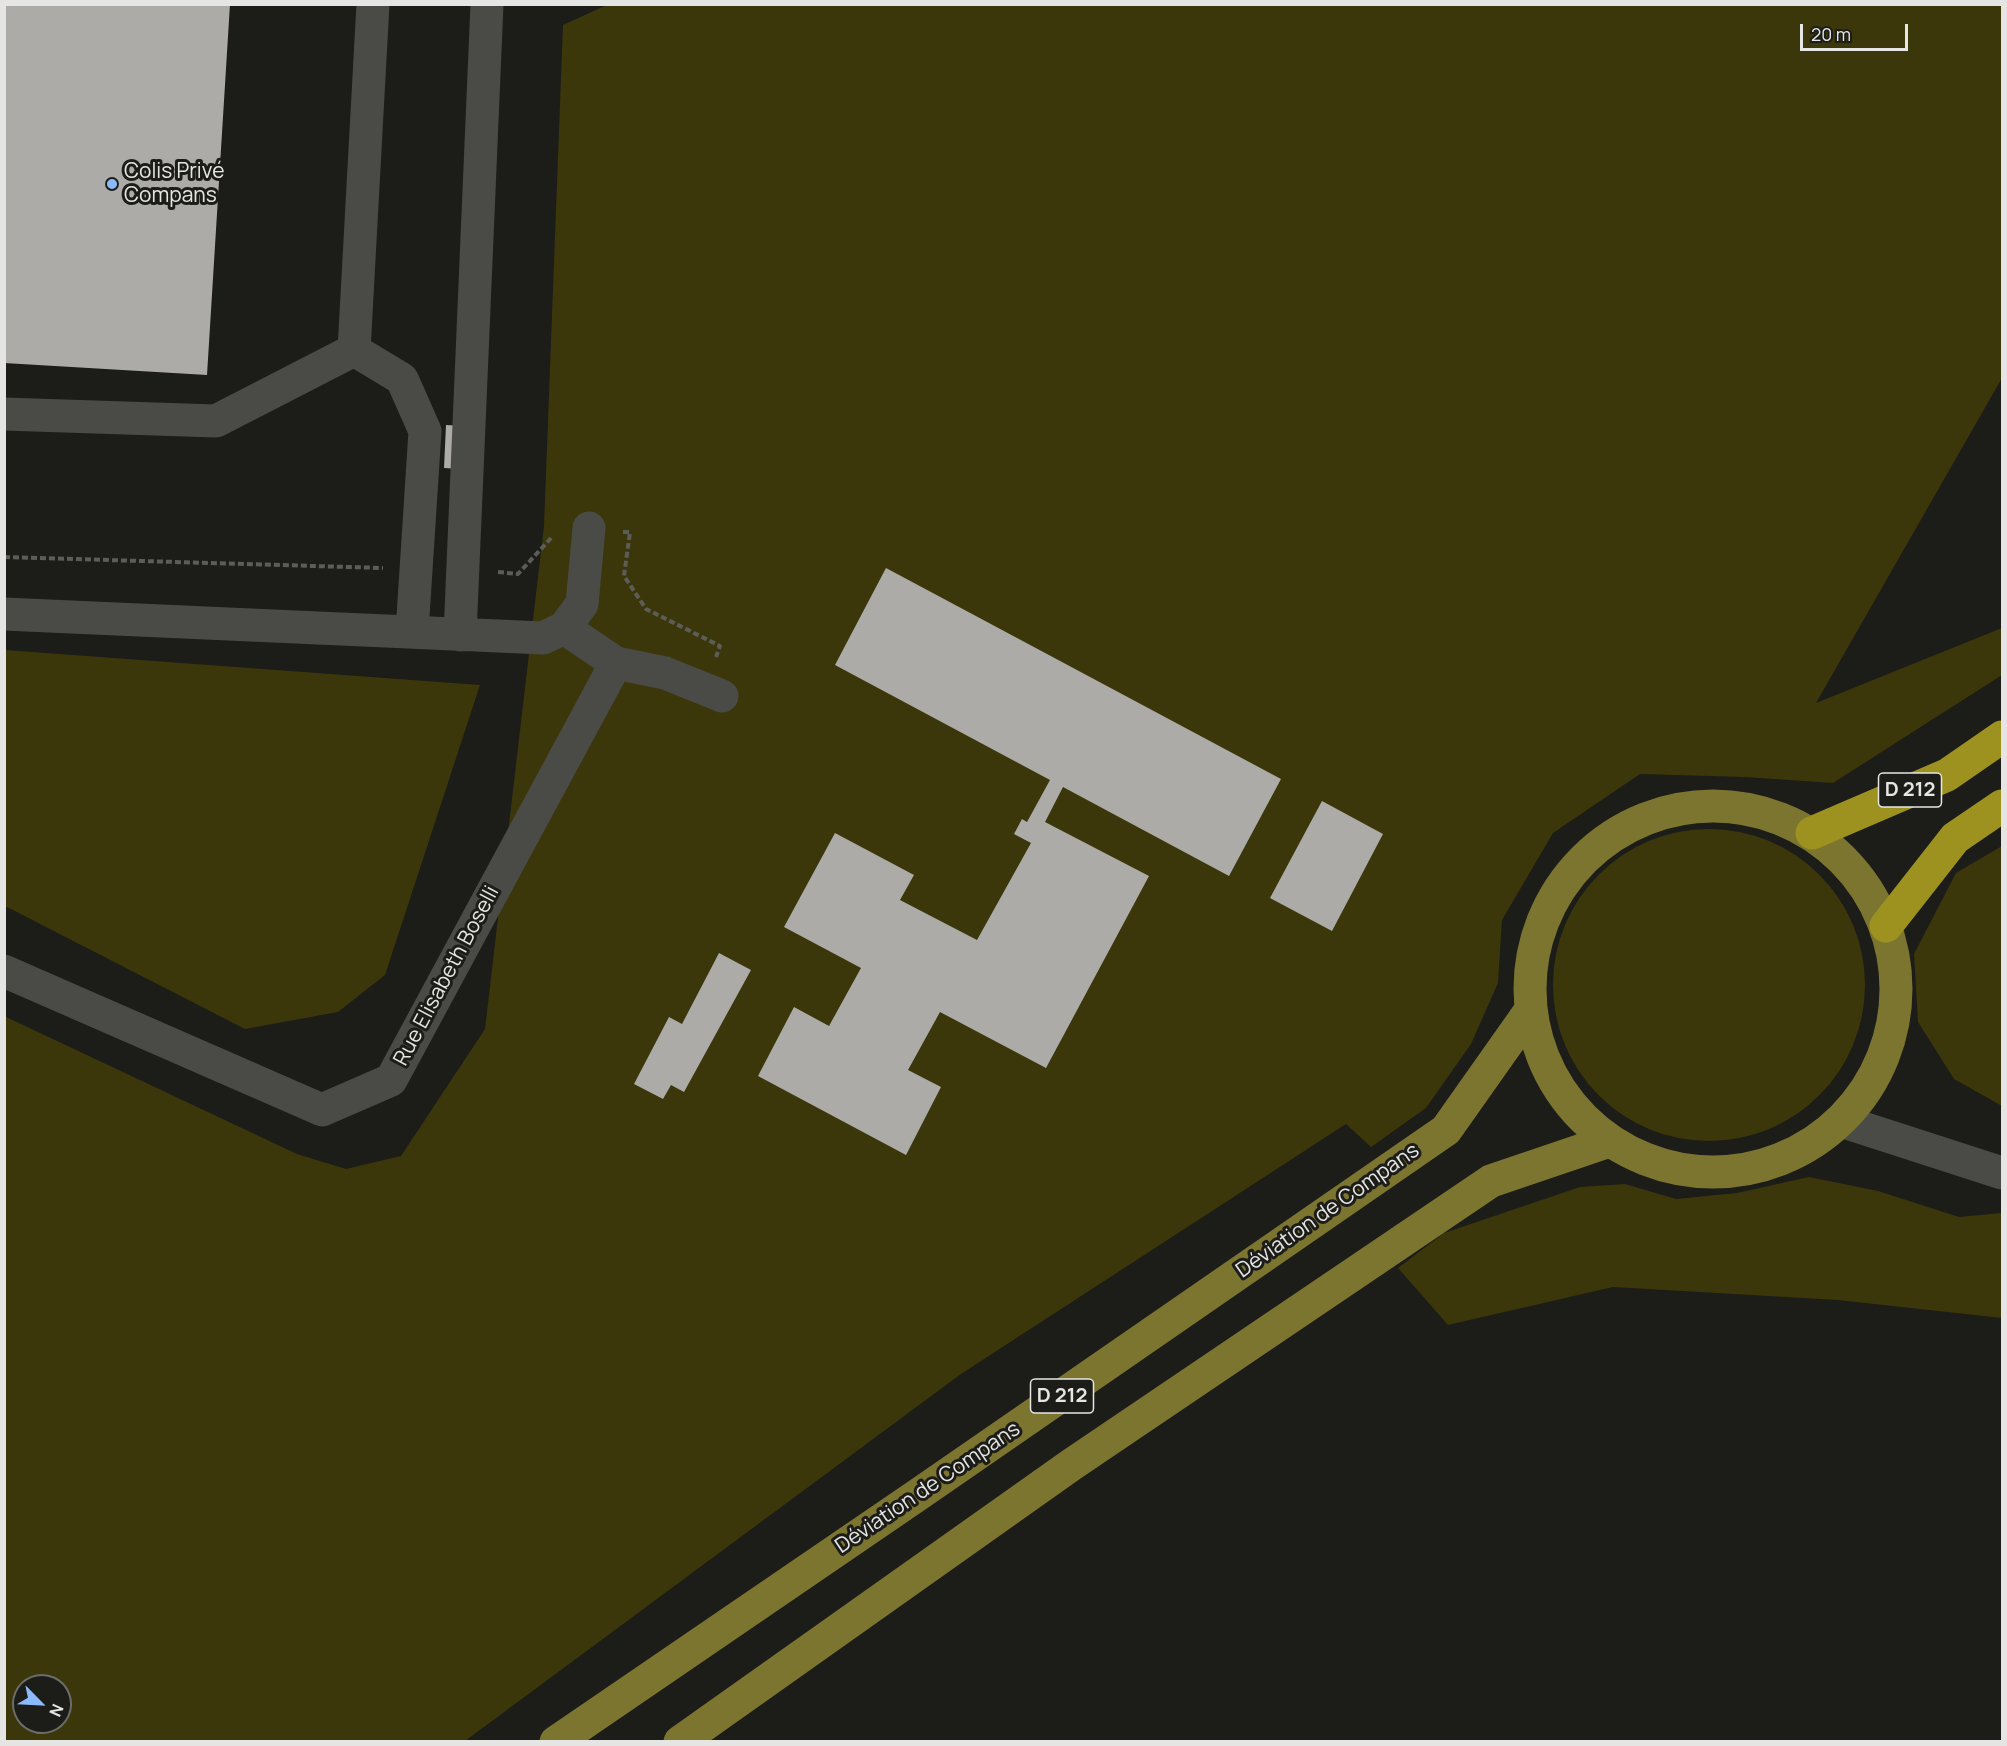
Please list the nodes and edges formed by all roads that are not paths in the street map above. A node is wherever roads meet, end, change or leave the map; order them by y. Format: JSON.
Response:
{"nodes":[{"id":1,"x":373,"y":4,"type":"edge"},
{"id":2,"x":487,"y":4,"type":"edge"},
{"id":3,"x":354,"y":350,"type":"junction"},
{"id":4,"x":4,"y":414,"type":"edge"},
{"id":5,"x":589,"y":528,"type":"dead end"},
{"id":6,"x":4,"y":614,"type":"edge"},
{"id":7,"x":564,"y":628,"type":"junction"},
{"id":8,"x":412,"y":632,"type":"junction"},
{"id":9,"x":460,"y":635,"type":"junction"},
{"id":10,"x":616,"y":663,"type":"junction"},
{"id":11,"x":722,"y":696,"type":"dead end"},
{"id":12,"x":2002,"y":737,"type":"edge"},
{"id":13,"x":2002,"y":806,"type":"edge"},
{"id":14,"x":1812,"y":833,"type":"junction"},
{"id":15,"x":1886,"y":926,"type":"junction"},
{"id":16,"x":4,"y":971,"type":"edge"},
{"id":17,"x":1530,"y":1011,"type":"junction"},
{"id":18,"x":1841,"y":1121,"type":"junction"},
{"id":19,"x":1609,"y":1142,"type":"junction"},
{"id":20,"x":2002,"y":1173,"type":"edge"},
{"id":21,"x":556,"y":1742,"type":"edge"},
{"id":22,"x":680,"y":1742,"type":"edge"}],
"edges":[{"from":1,"to":3,"type":"street"},
{"from":2,"to":9,"type":"street"},
{"from":3,"to":4,"type":"street"},
{"from":3,"to":8,"type":"street"},
{"from":5,"to":7,"type":"street"},
{"from":6,"to":8,"type":"street"},
{"from":7,"to":9,"type":"street"},
{"from":7,"to":10,"type":"street"},
{"from":8,"to":9,"type":"street"},
{"from":10,"to":11,"type":"street"},
{"from":10,"to":16,"type":"street","name":"Rue Elisabeth Boselli"},
{"from":12,"to":14,"type":"highway","number":"D 212"},
{"from":13,"to":15,"type":"highway"},
{"from":14,"to":15,"type":"main road"},
{"from":14,"to":17,"type":"main road"},
{"from":15,"to":18,"type":"main road"},
{"from":17,"to":19,"type":"main road"},
{"from":17,"to":21,"type":"main road","name":"Déviation de Compans","number":"D 212"},
{"from":18,"to":19,"type":"main road"},
{"from":18,"to":20,"type":"street"},
{"from":19,"to":22,"type":"main road","number":"D 212"}]}
